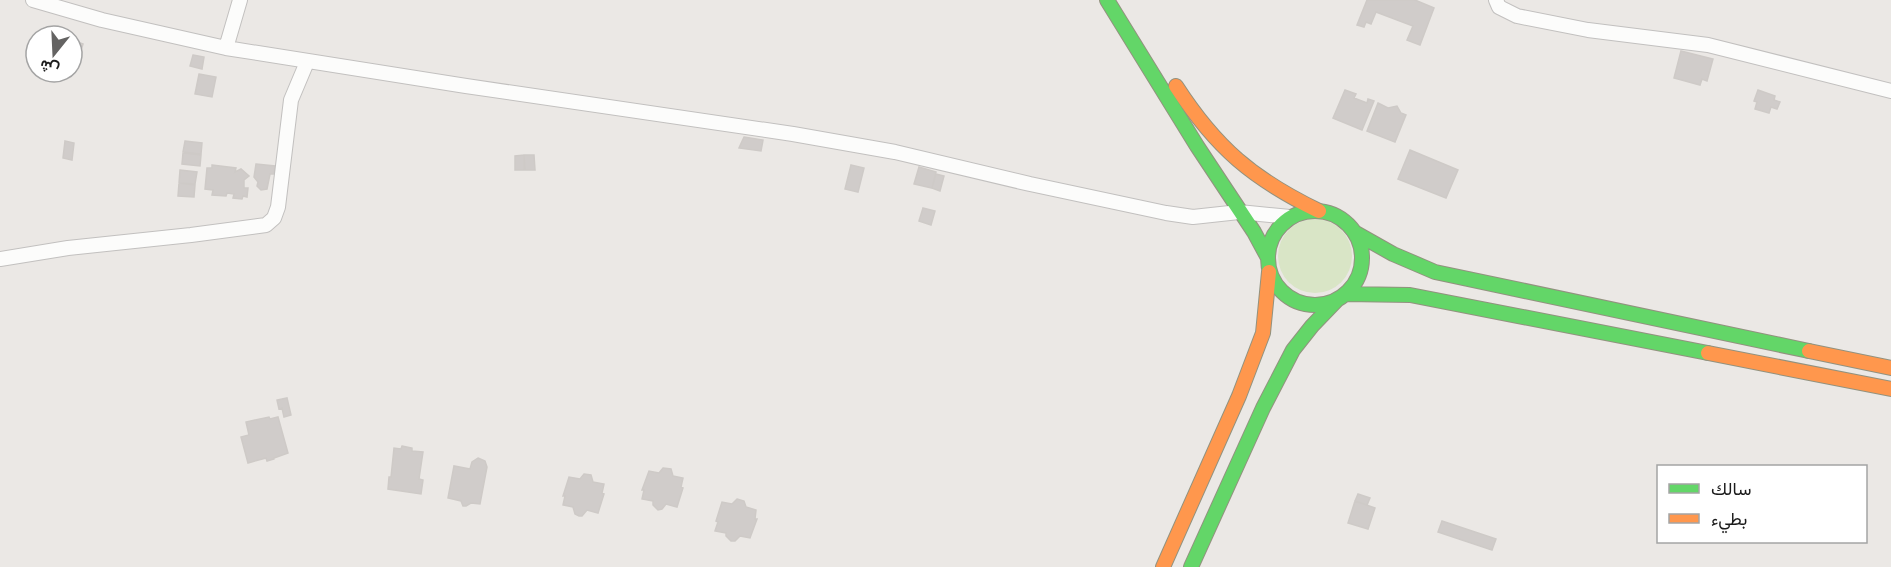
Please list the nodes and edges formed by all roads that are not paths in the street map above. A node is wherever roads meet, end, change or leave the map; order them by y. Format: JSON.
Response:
{"nodes":[{"id":1,"x":33,"y":0,"type":"edge"},
{"id":2,"x":240,"y":0,"type":"edge"},
{"id":3,"x":1107,"y":0,"type":"edge"},
{"id":4,"x":1496,"y":0,"type":"edge"},
{"id":5,"x":1134,"y":18,"type":"dead end"},
{"id":6,"x":226,"y":48,"type":"junction"},
{"id":7,"x":307,"y":62,"type":"junction"},
{"id":8,"x":1891,"y":91,"type":"edge"},
{"id":9,"x":1320,"y":211,"type":"junction"},
{"id":10,"x":1239,"y":212,"type":"junction"},
{"id":11,"x":1290,"y":217,"type":"junction"},
{"id":12,"x":1354,"y":232,"type":"junction"},
{"id":13,"x":1267,"y":256,"type":"junction"},
{"id":14,"x":0,"y":259,"type":"edge"},
{"id":15,"x":1269,"y":272,"type":"junction"},
{"id":16,"x":1342,"y":297,"type":"junction"},
{"id":17,"x":1891,"y":368,"type":"edge"},
{"id":18,"x":1891,"y":389,"type":"edge"},
{"id":19,"x":1163,"y":567,"type":"edge"},
{"id":20,"x":1191,"y":567,"type":"edge"}],
"edges":[{"from":1,"to":6,"type":"street"},
{"from":2,"to":6,"type":"street"},
{"from":3,"to":10,"type":"main road"},
{"from":4,"to":8,"type":"street"},
{"from":5,"to":9,"type":"main road"},
{"from":6,"to":7,"type":"street"},
{"from":7,"to":10,"type":"street"},
{"from":7,"to":14,"type":"street"},
{"from":9,"to":11,"type":"main road"},
{"from":9,"to":12,"type":"main road"},
{"from":10,"to":11,"type":"street"},
{"from":10,"to":13,"type":"main road"},
{"from":11,"to":13,"type":"main road"},
{"from":12,"to":16,"type":"main road"},
{"from":12,"to":17,"type":"main road"},
{"from":13,"to":15,"type":"main road"},
{"from":15,"to":16,"type":"main road"},
{"from":15,"to":19,"type":"main road"},
{"from":16,"to":18,"type":"main road"},
{"from":16,"to":20,"type":"main road"}]}
